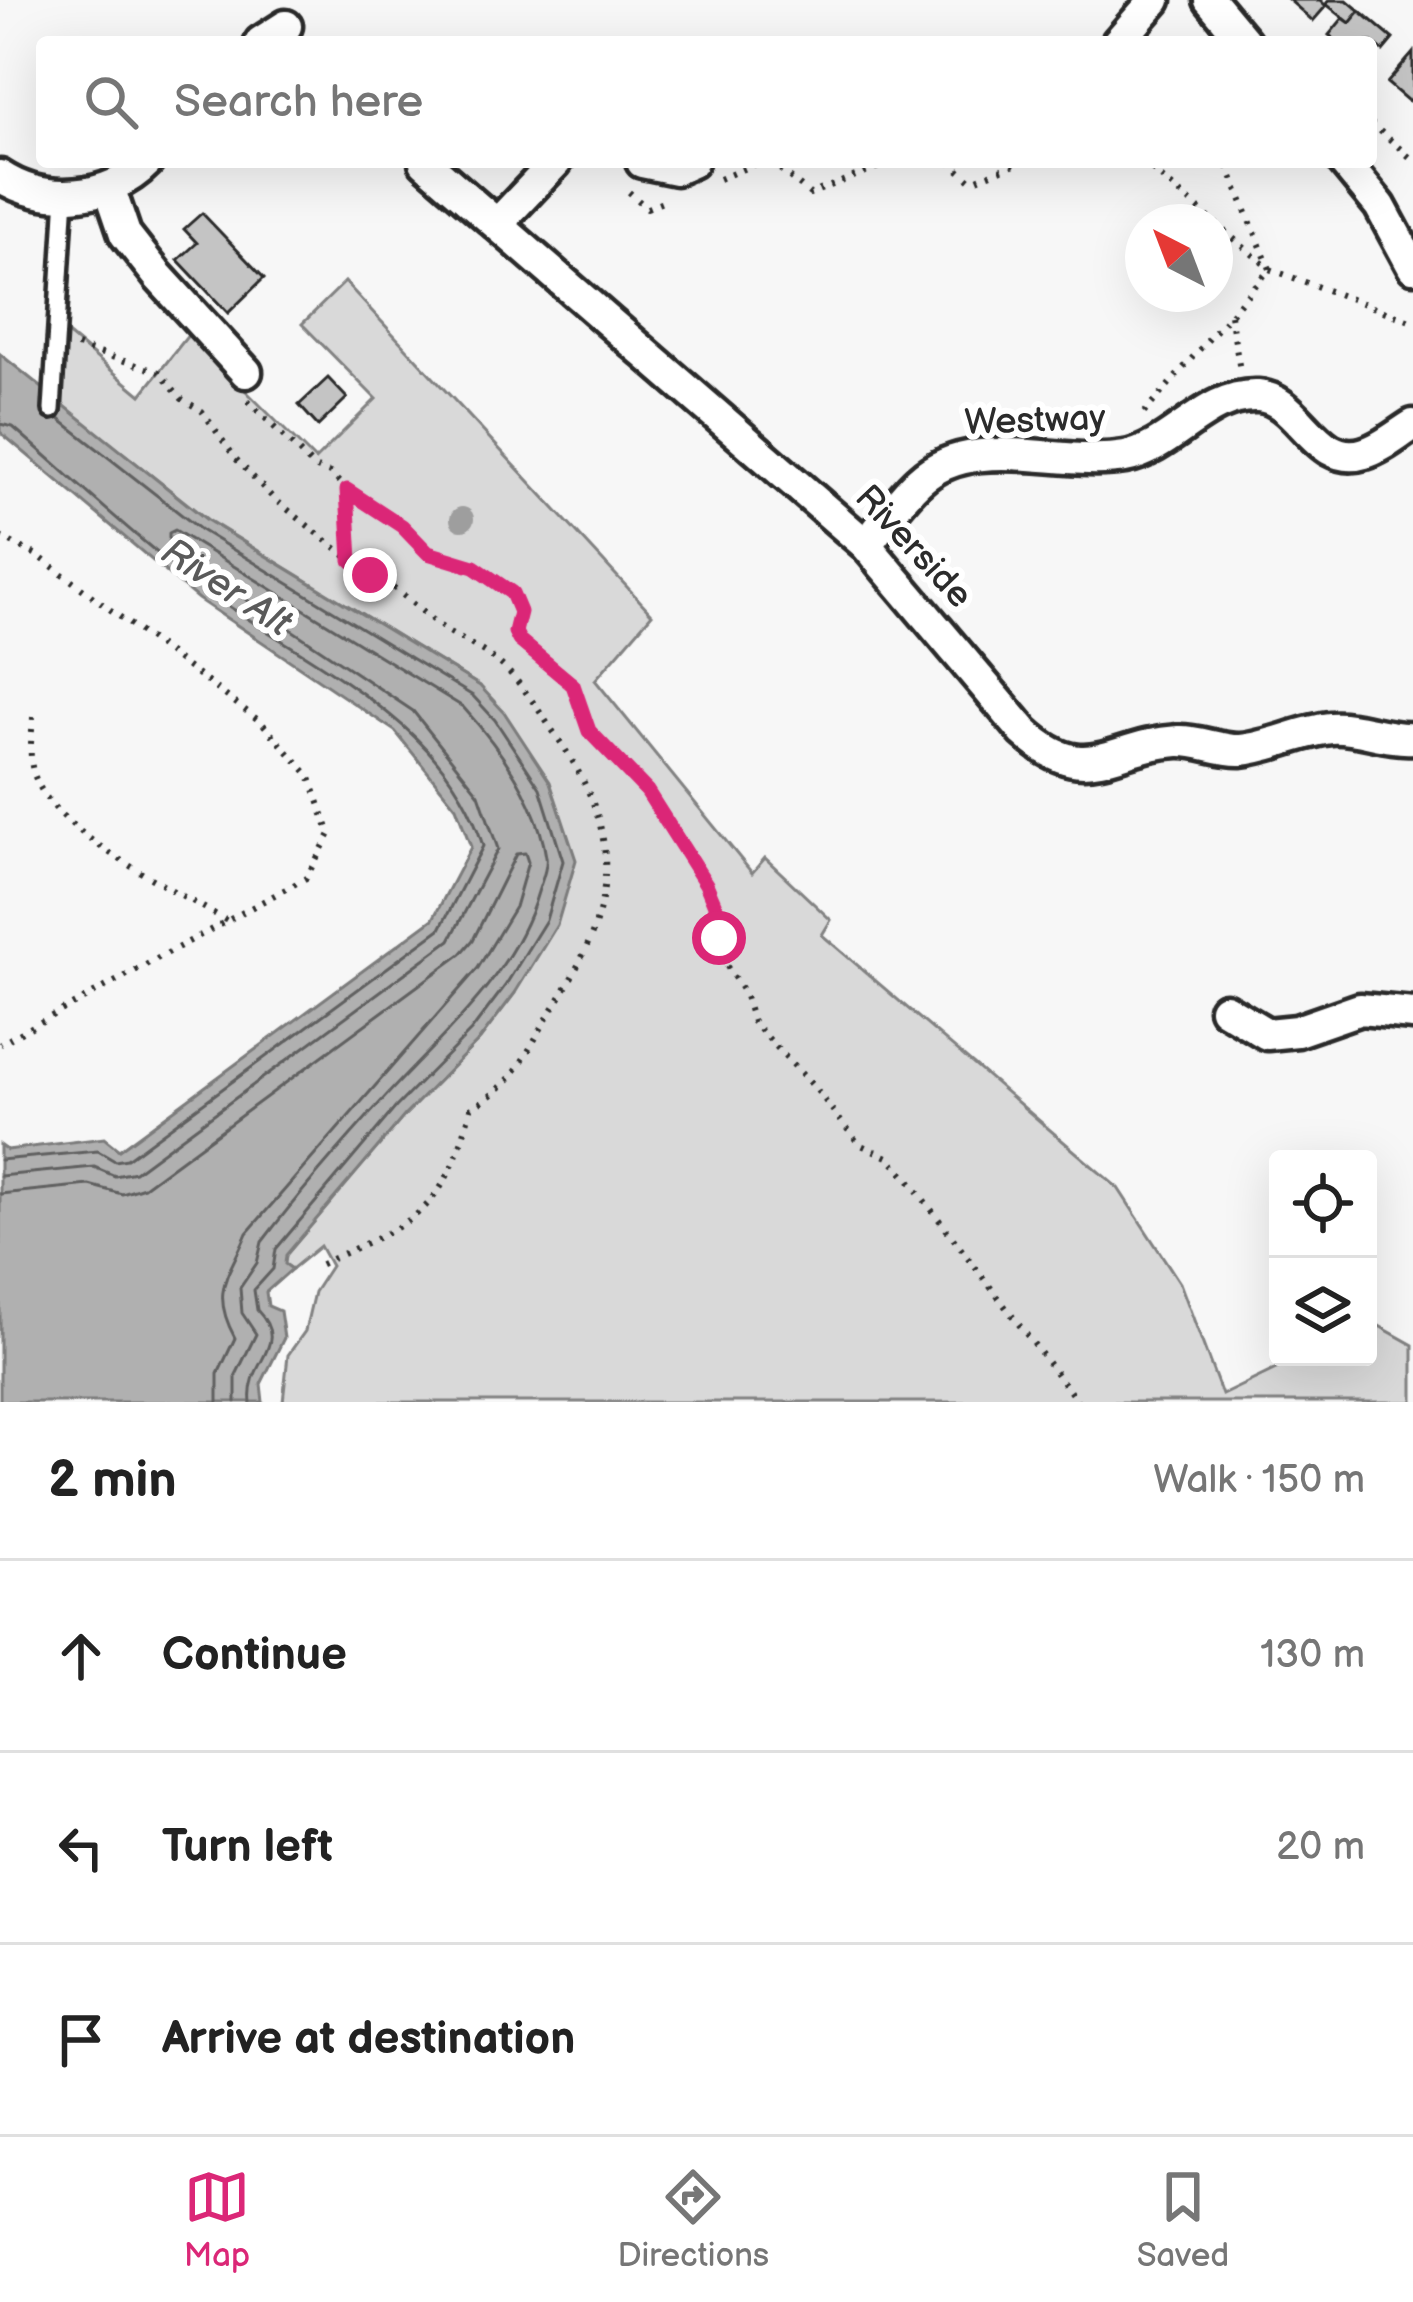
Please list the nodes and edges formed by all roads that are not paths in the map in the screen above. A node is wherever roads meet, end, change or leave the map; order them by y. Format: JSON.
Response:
{"nodes":[{"id":1,"x":1155,"y":0,"type":"edge"},
{"id":2,"x":1210,"y":0,"type":"edge"},
{"id":3,"x":1123,"y":36,"type":"edge"},
{"id":4,"x":1240,"y":36,"type":"edge"},
{"id":5,"x":138,"y":168,"type":"edge"},
{"id":6,"x":432,"y":168,"type":"edge"},
{"id":7,"x":550,"y":168,"type":"edge"},
{"id":8,"x":1349,"y":168,"type":"edge"},
{"id":9,"x":0,"y":176,"type":"edge"},
{"id":10,"x":109,"y":187,"type":"junction"},
{"id":11,"x":65,"y":195,"type":"junction"},
{"id":12,"x":498,"y":223,"type":"junction"},
{"id":13,"x":1412,"y":262,"type":"edge"},
{"id":14,"x":247,"y":372,"type":"road end"},
{"id":15,"x":52,"y":410,"type":"dead end"},
{"id":16,"x":1413,"y":425,"type":"edge"},
{"id":17,"x":866,"y":544,"type":"junction"},
{"id":18,"x":1413,"y":738,"type":"edge"},
{"id":19,"x":1226,"y":1010,"type":"dead end"},
{"id":20,"x":1413,"y":1014,"type":"edge"}],
"edges":[{"from":1,"to":3,"type":"street"},
{"from":2,"to":4,"type":"street"},
{"from":5,"to":10,"type":"street"},
{"from":6,"to":12,"type":"street","name":"Riverside"},
{"from":7,"to":12,"type":"street"},
{"from":8,"to":13,"type":"street"},
{"from":9,"to":11,"type":"street"},
{"from":10,"to":11,"type":"street"},
{"from":10,"to":14,"type":"street"},
{"from":11,"to":15,"type":"lane"},
{"from":12,"to":17,"type":"street","name":"Riverside"},
{"from":16,"to":17,"type":"street","name":"Westway"},
{"from":17,"to":18,"type":"street","name":"Riverside"},
{"from":19,"to":20,"type":"street"}]}
